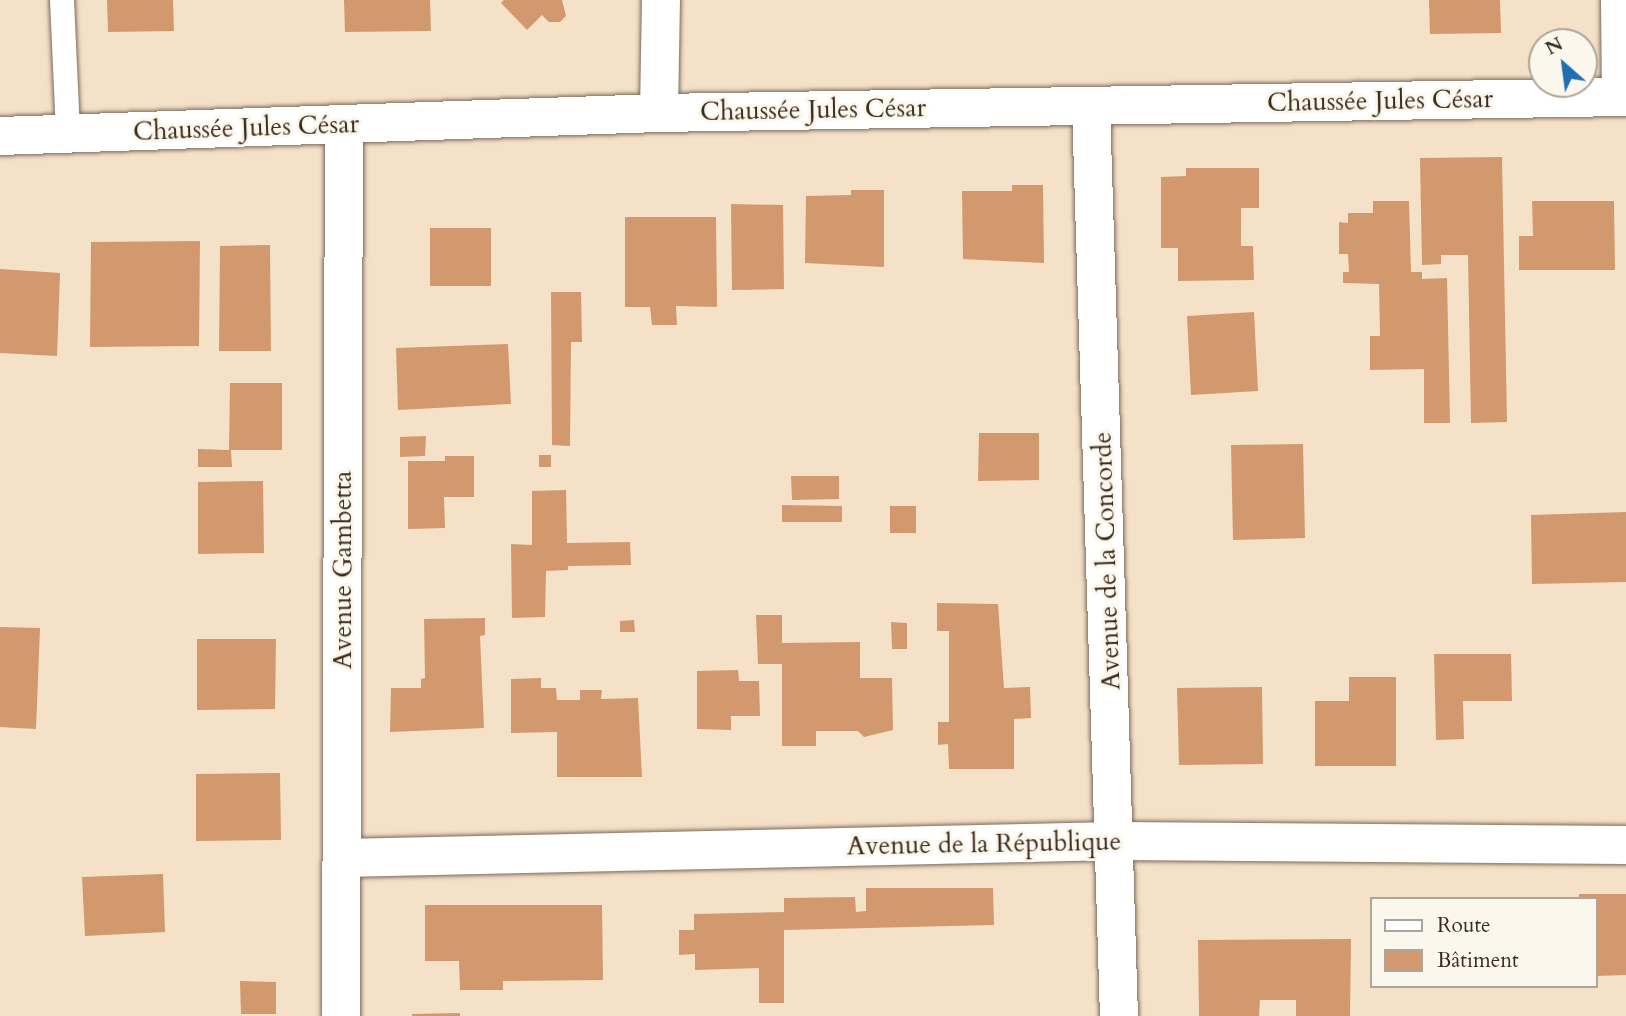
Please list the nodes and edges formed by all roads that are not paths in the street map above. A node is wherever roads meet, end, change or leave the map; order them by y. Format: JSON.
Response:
{"nodes":[{"id":1,"x":62,"y":0,"type":"edge"},
{"id":2,"x":660,"y":0,"type":"edge"},
{"id":3,"x":1620,"y":0,"type":"edge"},
{"id":4,"x":1623,"y":97,"type":"edge"},
{"id":5,"x":1091,"y":106,"type":"junction"},
{"id":6,"x":659,"y":113,"type":"junction"},
{"id":7,"x":344,"y":125,"type":"junction"},
{"id":8,"x":68,"y":134,"type":"junction"},
{"id":9,"x":0,"y":136,"type":"edge"},
{"id":10,"x":1116,"y":841,"type":"junction"},
{"id":11,"x":1626,"y":845,"type":"edge"},
{"id":12,"x":342,"y":858,"type":"junction"},
{"id":13,"x":341,"y":1016,"type":"edge"},
{"id":14,"x":1119,"y":1016,"type":"edge"}],
"edges":[{"from":1,"to":8,"type":"lane"},
{"from":2,"to":6,"type":"street"},
{"from":3,"to":4,"type":"street"},
{"from":4,"to":5,"type":"street","name":"Chaussée Jules César"},
{"from":5,"to":6,"type":"street","name":"Chaussée Jules César"},
{"from":5,"to":10,"type":"street","name":"Avenue de la Concorde"},
{"from":6,"to":7,"type":"street","name":"Chaussée Jules César"},
{"from":7,"to":8,"type":"street","name":"Chaussée Jules César"},
{"from":7,"to":12,"type":"street","name":"Avenue Gambetta"},
{"from":8,"to":9,"type":"street","name":"Chaussée Jules César"},
{"from":10,"to":11,"type":"street","name":"Avenue de la République"},
{"from":10,"to":12,"type":"street","name":"Avenue de la République"},
{"from":10,"to":14,"type":"street","name":"Avenue de la Concorde"},
{"from":12,"to":13,"type":"street","name":"Avenue Gambetta"}]}
